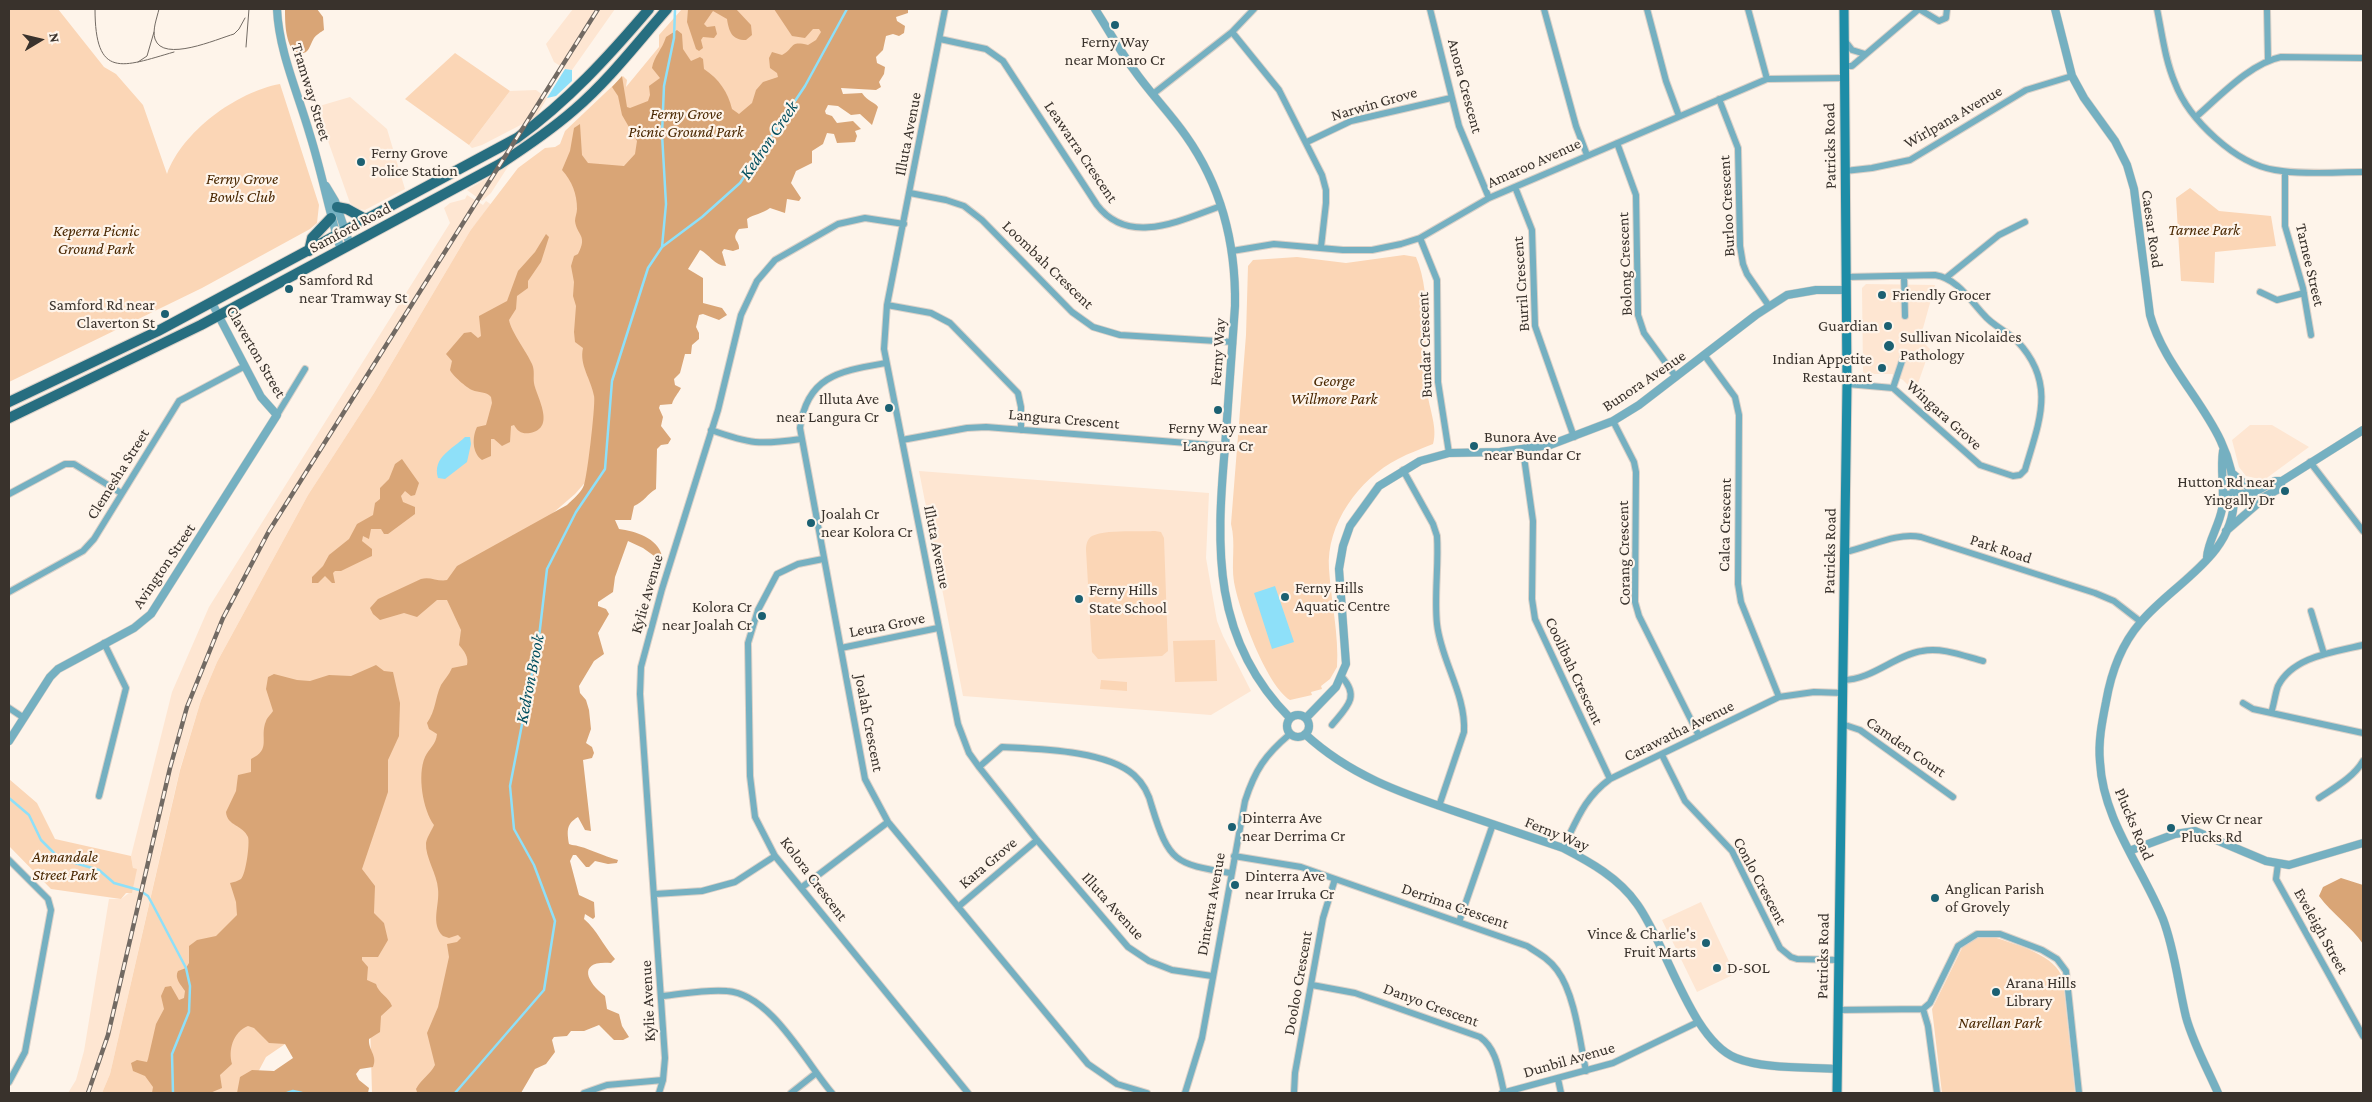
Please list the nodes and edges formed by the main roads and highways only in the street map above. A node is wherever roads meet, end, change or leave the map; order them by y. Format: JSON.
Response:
{"nodes":[{"id":1,"x":649,"y":9,"type":"edge"},
{"id":2,"x":667,"y":9,"type":"edge"},
{"id":3,"x":1844,"y":9,"type":"edge"},
{"id":4,"x":337,"y":207,"type":"road end"},
{"id":5,"x":331,"y":218,"type":"road end"},
{"id":6,"x":367,"y":220,"type":"junction"},
{"id":7,"x":309,"y":251,"type":"junction"},
{"id":8,"x":9,"y":402,"type":"edge"},
{"id":9,"x":9,"y":418,"type":"edge"},
{"id":10,"x":1837,"y":1093,"type":"edge"}],
"edges":[{"from":1,"to":6,"type":"main road","name":"Samford Road"},
{"from":2,"to":9,"type":"main road","name":"Samford Road"},
{"from":3,"to":10,"type":"main road","name":"Patricks Road"},
{"from":4,"to":6,"type":"main road"},
{"from":5,"to":7,"type":"main road"},
{"from":6,"to":7,"type":"main road","name":"Samford Road"},
{"from":7,"to":8,"type":"main road","name":"Samford Road"}]}
